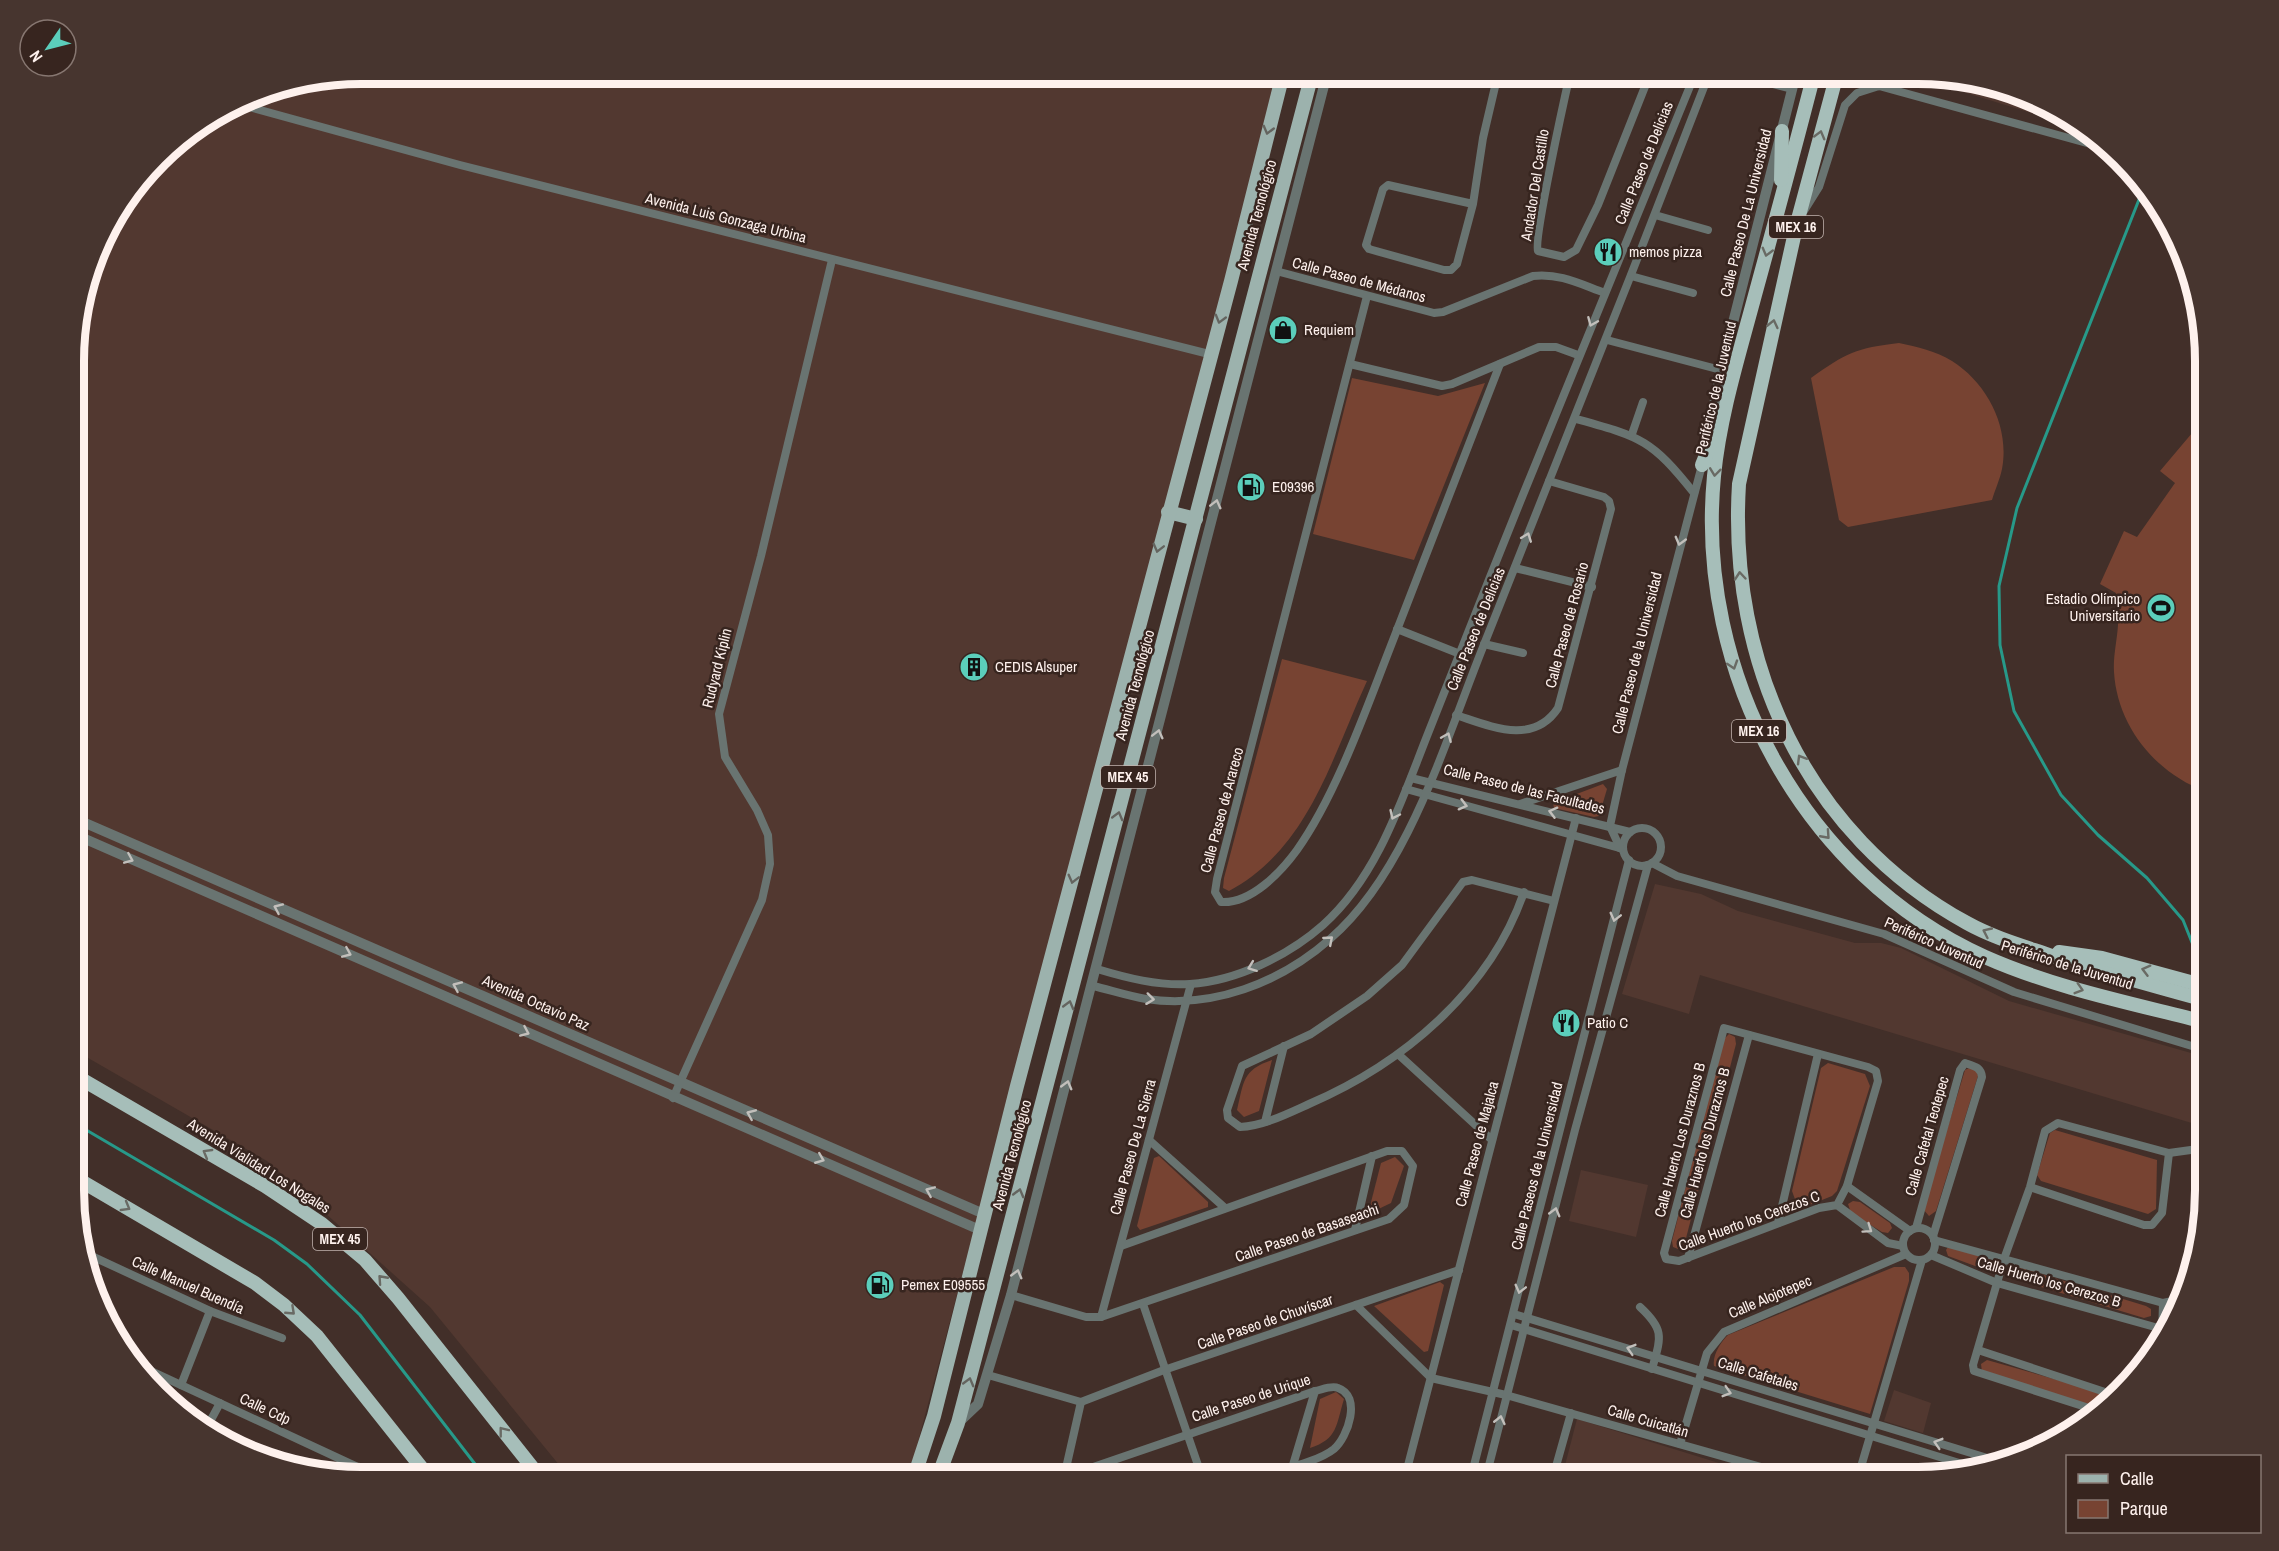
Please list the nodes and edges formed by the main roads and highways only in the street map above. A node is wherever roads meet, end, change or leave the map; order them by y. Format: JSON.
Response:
{"nodes":[{"id":1,"x":1280,"y":84,"type":"edge"},
{"id":2,"x":1309,"y":84,"type":"edge"},
{"id":3,"x":1811,"y":84,"type":"edge"},
{"id":4,"x":1834,"y":84,"type":"edge"},
{"id":5,"x":1782,"y":131,"type":"road end"},
{"id":6,"x":1781,"y":201,"type":"junction"},
{"id":7,"x":1725,"y":409,"type":"junction"},
{"id":8,"x":1702,"y":465,"type":"road end"},
{"id":9,"x":1167,"y":512,"type":"junction"},
{"id":10,"x":1196,"y":519,"type":"junction"},
{"id":11,"x":2042,"y":952,"type":"junction"},
{"id":12,"x":2195,"y":983,"type":"edge"},
{"id":13,"x":2195,"y":997,"type":"edge"},
{"id":14,"x":2195,"y":1019,"type":"edge"},
{"id":15,"x":84,"y":1081,"type":"edge"},
{"id":16,"x":84,"y":1187,"type":"edge"},
{"id":17,"x":421,"y":1467,"type":"edge"},
{"id":18,"x":532,"y":1467,"type":"edge"},
{"id":19,"x":917,"y":1467,"type":"edge"},
{"id":20,"x":942,"y":1467,"type":"edge"}],
"edges":[{"from":1,"to":9,"type":"main road","name":"Avenida Tecnológico","number":"MEX 45","one_way":true},
{"from":2,"to":10,"type":"main road","name":"Avenida Tecnológico","number":"MEX 45"},
{"from":3,"to":6,"type":"highway","name":"Periférico de la Juventud","number":"MEX 16"},
{"from":11,"to":4,"type":"highway","name":"Periférico de la Juventud","number":"MEX 16","one_way":true},
{"from":5,"to":6,"type":"highway"},
{"from":6,"to":7,"type":"highway","name":"Periférico de la Juventud","number":"MEX 16","one_way":true},
{"from":7,"to":8,"type":"highway"},
{"from":7,"to":14,"type":"highway","name":"Periférico de la Juventud","number":"MEX 16","one_way":true},
{"from":9,"to":10,"type":"main road"},
{"from":9,"to":19,"type":"main road","name":"Avenida Tecnológico","number":"MEX 45","one_way":true},
{"from":20,"to":10,"type":"main road","name":"Avenida Tecnológico","number":"MEX 45","one_way":true},
{"from":12,"to":11,"type":"highway","number":"MEX 16","one_way":true},
{"from":11,"to":13,"type":"highway"},
{"from":18,"to":15,"type":"highway","name":"Avenida Vialidad Los Nogales","number":"MEX 45","one_way":true},
{"from":16,"to":17,"type":"highway","one_way":true}]}
